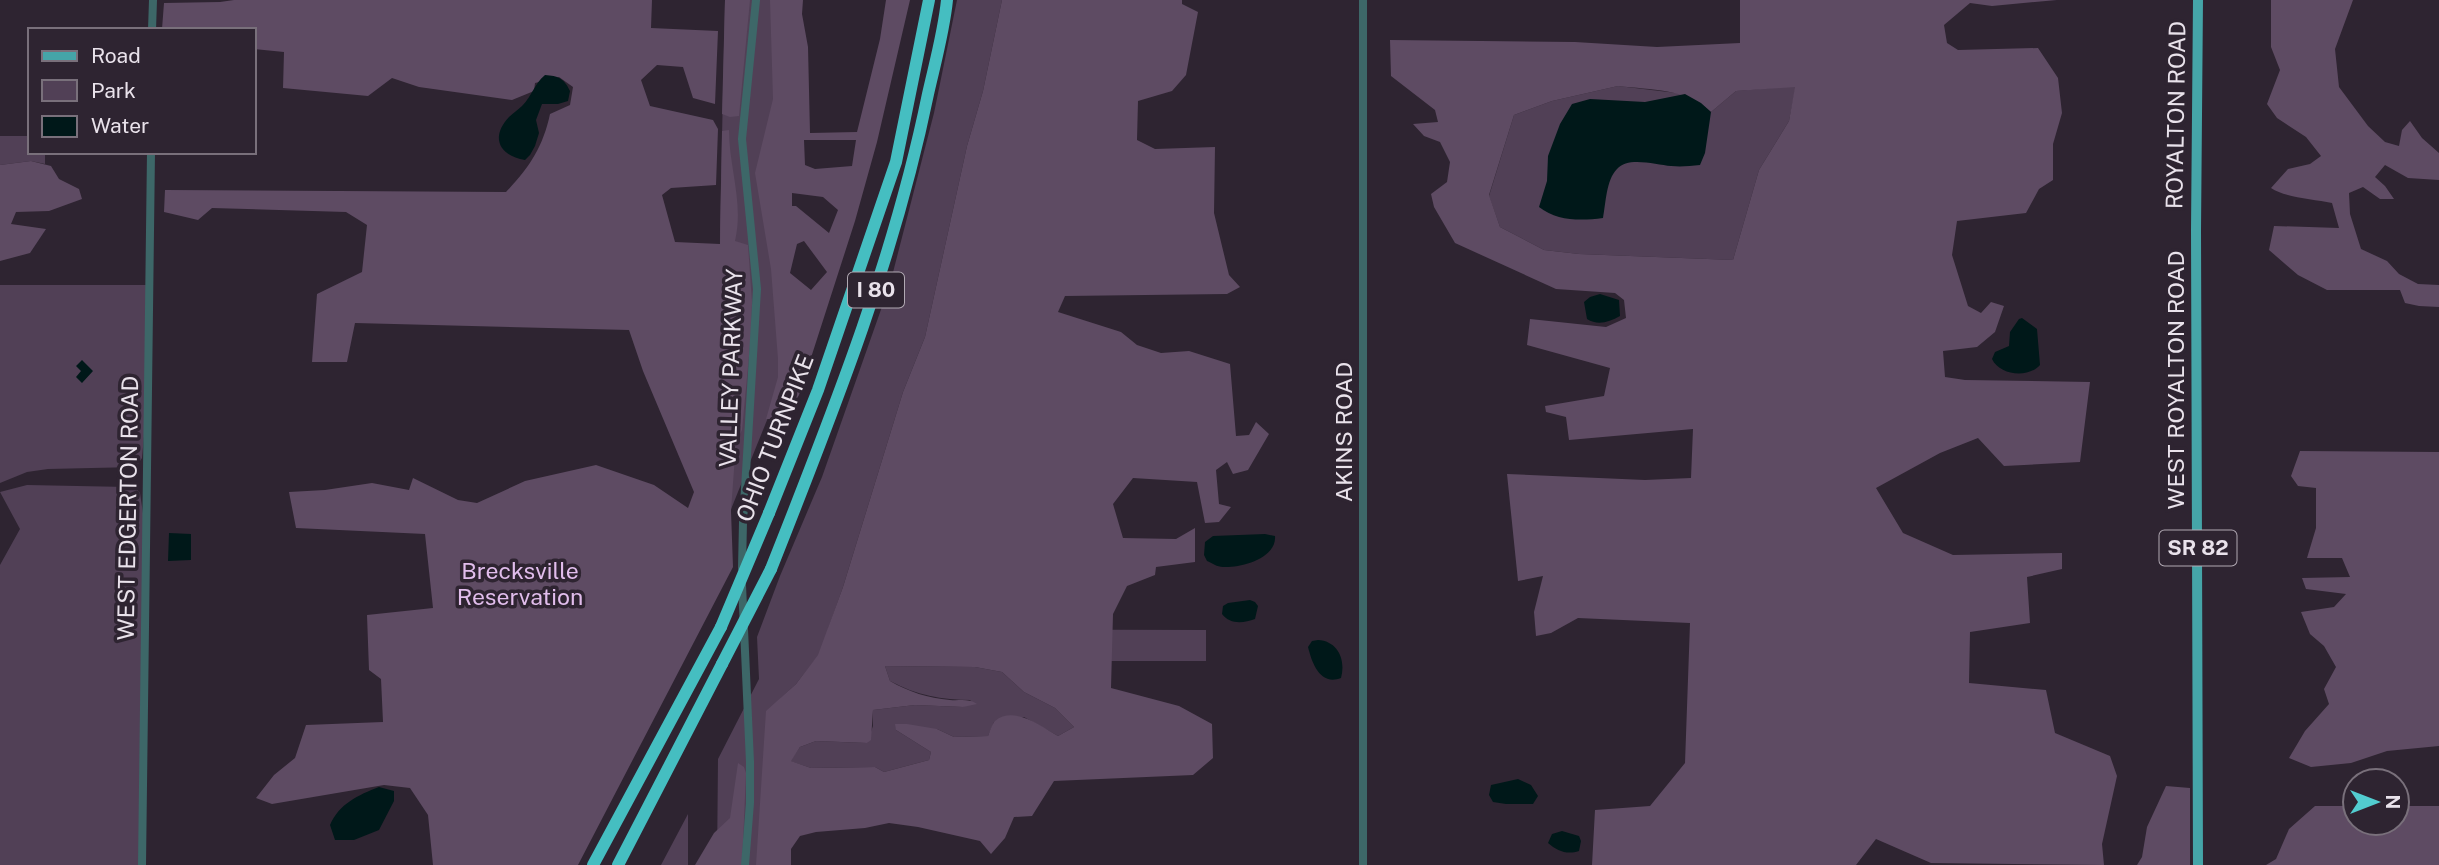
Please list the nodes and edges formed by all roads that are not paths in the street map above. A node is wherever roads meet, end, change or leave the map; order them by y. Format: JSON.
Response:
{"nodes":[{"id":1,"x":153,"y":0,"type":"edge"},
{"id":2,"x":756,"y":0,"type":"edge"},
{"id":3,"x":929,"y":0,"type":"edge"},
{"id":4,"x":947,"y":0,"type":"edge"},
{"id":5,"x":1363,"y":0,"type":"edge"},
{"id":6,"x":2198,"y":0,"type":"edge"},
{"id":7,"x":152,"y":28,"type":"edge"},
{"id":8,"x":151,"y":154,"type":"edge"},
{"id":9,"x":2196,"y":230,"type":"joint"},
{"id":10,"x":142,"y":865,"type":"edge"},
{"id":11,"x":593,"y":865,"type":"edge"},
{"id":12,"x":618,"y":865,"type":"edge"},
{"id":13,"x":745,"y":865,"type":"edge"},
{"id":14,"x":1363,"y":865,"type":"edge"},
{"id":15,"x":2198,"y":865,"type":"edge"}],
"edges":[{"from":1,"to":7,"type":"street"},
{"from":2,"to":13,"type":"street","name":"VALLEY PARKWAY"},
{"from":3,"to":11,"type":"highway","name":"OHIO TURNPIKE","number":"I 80","bridge":true},
{"from":4,"to":12,"type":"highway","name":"OHIO TURNPIKE","number":"I 80","bridge":true},
{"from":5,"to":14,"type":"street","name":"AKINS ROAD"},
{"from":6,"to":9,"type":"main road","name":"ROYALTON ROAD","number":"SR 82"},
{"from":8,"to":10,"type":"street","name":"WEST EDGERTON ROAD"},
{"from":9,"to":15,"type":"main road","name":"WEST ROYALTON ROAD","number":"SR 82"}]}
